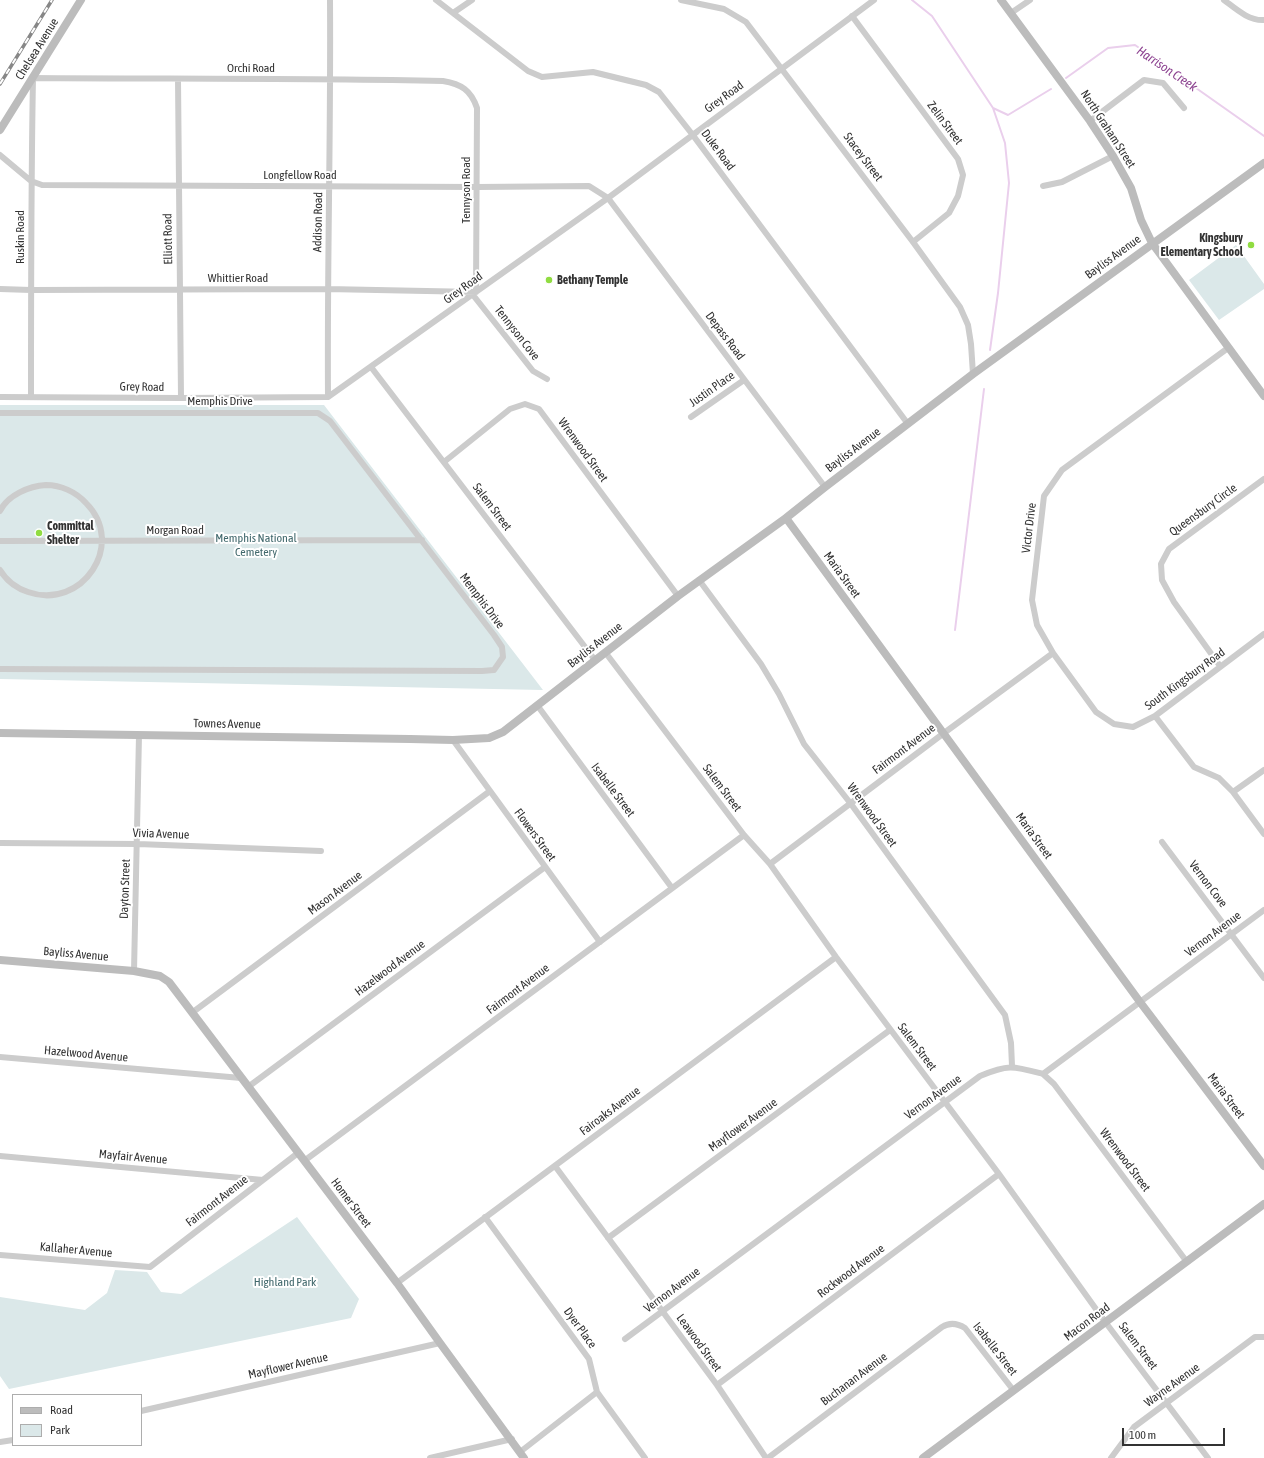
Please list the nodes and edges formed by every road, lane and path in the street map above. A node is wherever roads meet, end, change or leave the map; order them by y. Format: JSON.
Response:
{"nodes":[{"id":1,"x":81,"y":0,"type":"edge"},
{"id":2,"x":330,"y":0,"type":"edge"},
{"id":3,"x":436,"y":0,"type":"edge"},
{"id":4,"x":472,"y":0,"type":"edge"},
{"id":5,"x":681,"y":0,"type":"edge"},
{"id":6,"x":874,"y":0,"type":"edge"},
{"id":7,"x":1001,"y":0,"type":"edge"},
{"id":8,"x":1030,"y":0,"type":"edge"},
{"id":9,"x":1224,"y":0,"type":"edge"},
{"id":10,"x":453,"y":13,"type":"junction"},
{"id":11,"x":1011,"y":13,"type":"junction"},
{"id":12,"x":852,"y":16,"type":"junction"},
{"id":13,"x":1264,"y":20,"type":"edge"},
{"id":14,"x":782,"y":69,"type":"junction"},
{"id":15,"x":33,"y":78,"type":"junction"},
{"id":16,"x":178,"y":79,"type":"junction"},
{"id":17,"x":331,"y":79,"type":"junction"},
{"id":18,"x":467,"y":91,"type":"joint"},
{"id":19,"x":1184,"y":108,"type":"dead end"},
{"id":20,"x":1090,"y":121,"type":"junction"},
{"id":21,"x":0,"y":130,"type":"edge"},
{"id":22,"x":692,"y":134,"type":"junction"},
{"id":23,"x":0,"y":155,"type":"edge"},
{"id":24,"x":1113,"y":156,"type":"junction"},
{"id":25,"x":1264,"y":163,"type":"edge"},
{"id":26,"x":31,"y":181,"type":"junction"},
{"id":27,"x":179,"y":185,"type":"junction"},
{"id":28,"x":330,"y":186,"type":"junction"},
{"id":29,"x":1043,"y":186,"type":"dead end"},
{"id":30,"x":477,"y":187,"type":"junction"},
{"id":31,"x":608,"y":198,"type":"junction"},
{"id":32,"x":913,"y":242,"type":"junction"},
{"id":33,"x":1152,"y":243,"type":"junction"},
{"id":34,"x":0,"y":289,"type":"edge"},
{"id":35,"x":180,"y":289,"type":"junction"},
{"id":36,"x":327,"y":289,"type":"junction"},
{"id":37,"x":31,"y":290,"type":"junction"},
{"id":38,"x":475,"y":293,"type":"junction"},
{"id":39,"x":1228,"y":348,"type":"junction"},
{"id":40,"x":371,"y":367,"type":"junction"},
{"id":41,"x":973,"y":374,"type":"junction"},
{"id":42,"x":547,"y":380,"type":"dead end"},
{"id":43,"x":744,"y":380,"type":"junction"},
{"id":44,"x":1264,"y":396,"type":"edge"},
{"id":45,"x":0,"y":397,"type":"edge"},
{"id":46,"x":31,"y":397,"type":"junction"},
{"id":47,"x":181,"y":398,"type":"junction"},
{"id":48,"x":328,"y":398,"type":"junction"},
{"id":49,"x":0,"y":412,"type":"edge"},
{"id":50,"x":691,"y":417,"type":"dead end"},
{"id":51,"x":908,"y":424,"type":"junction"},
{"id":52,"x":444,"y":462,"type":"junction"},
{"id":53,"x":1264,"y":479,"type":"edge"},
{"id":54,"x":825,"y":487,"type":"junction"},
{"id":55,"x":0,"y":511,"type":"edge"},
{"id":56,"x":786,"y":518,"type":"junction"},
{"id":57,"x":422,"y":540,"type":"junction"},
{"id":58,"x":102,"y":541,"type":"junction"},
{"id":59,"x":0,"y":542,"type":"edge"},
{"id":60,"x":0,"y":570,"type":"edge"},
{"id":61,"x":699,"y":580,"type":"junction"},
{"id":62,"x":678,"y":596,"type":"junction"},
{"id":63,"x":1264,"y":634,"type":"edge"},
{"id":64,"x":606,"y":652,"type":"junction"},
{"id":65,"x":1053,"y":653,"type":"junction"},
{"id":66,"x":595,"y":660,"type":"junction"},
{"id":67,"x":1220,"y":666,"type":"junction"},
{"id":68,"x":0,"y":670,"type":"edge"},
{"id":69,"x":537,"y":705,"type":"junction"},
{"id":70,"x":1155,"y":716,"type":"junction"},
{"id":71,"x":1114,"y":724,"type":"joint"},
{"id":72,"x":0,"y":733,"type":"edge"},
{"id":73,"x":944,"y":733,"type":"junction"},
{"id":74,"x":139,"y":735,"type":"junction"},
{"id":75,"x":453,"y":740,"type":"junction"},
{"id":76,"x":1264,"y":770,"type":"edge"},
{"id":77,"x":490,"y":791,"type":"junction"},
{"id":78,"x":1233,"y":792,"type":"junction"},
{"id":79,"x":851,"y":804,"type":"junction"},
{"id":80,"x":1264,"y":834,"type":"edge"},
{"id":81,"x":744,"y":835,"type":"junction"},
{"id":82,"x":1162,"y":842,"type":"dead end"},
{"id":83,"x":0,"y":843,"type":"edge"},
{"id":84,"x":138,"y":844,"type":"junction"},
{"id":85,"x":321,"y":851,"type":"dead end"},
{"id":86,"x":770,"y":864,"type":"junction"},
{"id":87,"x":545,"y":867,"type":"junction"},
{"id":88,"x":672,"y":888,"type":"junction"},
{"id":89,"x":1264,"y":910,"type":"edge"},
{"id":90,"x":1231,"y":934,"type":"junction"},
{"id":91,"x":600,"y":942,"type":"junction"},
{"id":92,"x":836,"y":956,"type":"junction"},
{"id":93,"x":0,"y":960,"type":"edge"},
{"id":94,"x":134,"y":971,"type":"junction"},
{"id":95,"x":150,"y":973,"type":"joint"},
{"id":96,"x":1264,"y":978,"type":"edge"},
{"id":97,"x":1140,"y":1002,"type":"junction"},
{"id":98,"x":193,"y":1012,"type":"junction"},
{"id":99,"x":890,"y":1030,"type":"junction"},
{"id":100,"x":0,"y":1058,"type":"edge"},
{"id":101,"x":1012,"y":1066,"type":"junction"},
{"id":102,"x":1043,"y":1074,"type":"junction"},
{"id":103,"x":241,"y":1078,"type":"junction"},
{"id":104,"x":248,"y":1087,"type":"junction"},
{"id":105,"x":944,"y":1102,"type":"junction"},
{"id":106,"x":298,"y":1153,"type":"junction"},
{"id":107,"x":0,"y":1156,"type":"edge"},
{"id":108,"x":304,"y":1161,"type":"junction"},
{"id":109,"x":555,"y":1166,"type":"junction"},
{"id":110,"x":1264,"y":1166,"type":"edge"},
{"id":111,"x":999,"y":1174,"type":"junction"},
{"id":112,"x":263,"y":1180,"type":"junction"},
{"id":113,"x":1264,"y":1204,"type":"edge"},
{"id":114,"x":485,"y":1217,"type":"junction"},
{"id":115,"x":608,"y":1238,"type":"junction"},
{"id":116,"x":0,"y":1255,"type":"edge"},
{"id":117,"x":1188,"y":1262,"type":"junction"},
{"id":118,"x":150,"y":1267,"type":"joint"},
{"id":119,"x":398,"y":1283,"type":"junction"},
{"id":120,"x":662,"y":1311,"type":"junction"},
{"id":121,"x":1106,"y":1322,"type":"junction"},
{"id":122,"x":956,"y":1323,"type":"joint"},
{"id":123,"x":1264,"y":1337,"type":"edge"},
{"id":124,"x":625,"y":1339,"type":"dead end"},
{"id":125,"x":440,"y":1343,"type":"junction"},
{"id":126,"x":717,"y":1386,"type":"junction"},
{"id":127,"x":1014,"y":1391,"type":"junction"},
{"id":128,"x":597,"y":1392,"type":"junction"},
{"id":129,"x":1167,"y":1403,"type":"junction"},
{"id":130,"x":142,"y":1411,"type":"edge"},
{"id":131,"x":12,"y":1440,"type":"edge"},
{"id":132,"x":512,"y":1440,"type":"junction"},
{"id":133,"x":0,"y":1442,"type":"edge"},
{"id":134,"x":522,"y":1455,"type":"edge"},
{"id":135,"x":430,"y":1458,"type":"edge"},
{"id":136,"x":645,"y":1458,"type":"edge"},
{"id":137,"x":767,"y":1458,"type":"edge"},
{"id":138,"x":923,"y":1458,"type":"edge"},
{"id":139,"x":1111,"y":1458,"type":"edge"},
{"id":140,"x":1208,"y":1458,"type":"edge"}],
"edges":[{"from":1,"to":15,"type":"street","name":"Chelsea Avenue"},
{"from":2,"to":17,"type":"street","name":"Addison Road"},
{"from":3,"to":10,"type":"street","name":"Duke Road"},
{"from":4,"to":10,"type":"street"},
{"from":5,"to":14,"type":"street","name":"Stacey Street"},
{"from":6,"to":12,"type":"street","name":"Grey Road"},
{"from":7,"to":11,"type":"street","name":"North Graham Street"},
{"from":8,"to":11,"type":"street"},
{"from":9,"to":13,"type":"street"},
{"from":10,"to":22,"type":"street","name":"Duke Road"},
{"from":11,"to":20,"type":"street","name":"North Graham Street"},
{"from":12,"to":14,"type":"street","name":"Grey Road"},
{"from":12,"to":32,"type":"street","name":"Zelin Street"},
{"from":14,"to":22,"type":"street","name":"Grey Road"},
{"from":14,"to":32,"type":"street","name":"Stacey Street"},
{"from":15,"to":16,"type":"street","name":"Orchi Road"},
{"from":15,"to":21,"type":"street","name":"Chelsea Avenue"},
{"from":15,"to":26,"type":"street","name":"Ruskin Road"},
{"from":16,"to":17,"type":"street","name":"Orchi Road"},
{"from":16,"to":27,"type":"street","name":"Elliott Road"},
{"from":17,"to":18,"type":"street","name":"Orchi Road"},
{"from":17,"to":28,"type":"street","name":"Addison Road"},
{"from":18,"to":30,"type":"street","name":"Tennyson Road"},
{"from":19,"to":20,"type":"street"},
{"from":20,"to":24,"type":"street","name":"North Graham Street"},
{"from":22,"to":31,"type":"street","name":"Grey Road"},
{"from":22,"to":51,"type":"street","name":"Duke Road"},
{"from":23,"to":26,"type":"street","name":"Longfellow Road"},
{"from":24,"to":29,"type":"street"},
{"from":24,"to":33,"type":"street","name":"North Graham Street"},
{"from":25,"to":33,"type":"street","name":"Bayliss Avenue"},
{"from":26,"to":27,"type":"street","name":"Longfellow Road"},
{"from":26,"to":37,"type":"street","name":"Ruskin Road"},
{"from":27,"to":28,"type":"street","name":"Longfellow Road"},
{"from":27,"to":35,"type":"street","name":"Elliott Road"},
{"from":28,"to":30,"type":"street","name":"Longfellow Road"},
{"from":28,"to":36,"type":"street","name":"Addison Road"},
{"from":30,"to":31,"type":"street","name":"Longfellow Road"},
{"from":30,"to":38,"type":"street","name":"Tennyson Road"},
{"from":31,"to":38,"type":"street","name":"Grey Road"},
{"from":31,"to":43,"type":"street","name":"Depass Road"},
{"from":32,"to":41,"type":"street","name":"Stacey Street"},
{"from":33,"to":39,"type":"street","name":"North Graham Street"},
{"from":33,"to":41,"type":"street","name":"Bayliss Avenue"},
{"from":34,"to":37,"type":"street","name":"Whittier Road"},
{"from":35,"to":36,"type":"street","name":"Whittier Road"},
{"from":35,"to":37,"type":"street","name":"Whittier Road"},
{"from":35,"to":47,"type":"street","name":"Elliott Road"},
{"from":36,"to":38,"type":"street","name":"Whittier Road"},
{"from":36,"to":48,"type":"street","name":"Addison Road"},
{"from":37,"to":46,"type":"street","name":"Ruskin Road"},
{"from":38,"to":40,"type":"street","name":"Grey Road"},
{"from":38,"to":42,"type":"street","name":"Tennyson Cove"},
{"from":39,"to":44,"type":"street","name":"North Graham Street"},
{"from":39,"to":65,"type":"street","name":"Victor Drive"},
{"from":40,"to":48,"type":"street","name":"Grey Road"},
{"from":40,"to":52,"type":"street","name":"Salem Street"},
{"from":41,"to":51,"type":"street","name":"Bayliss Avenue"},
{"from":43,"to":50,"type":"street","name":"Justin Place"},
{"from":43,"to":54,"type":"street","name":"Depass Road"},
{"from":45,"to":46,"type":"street","name":"Grey Road"},
{"from":46,"to":47,"type":"street","name":"Grey Road"},
{"from":47,"to":48,"type":"street","name":"Grey Road"},
{"from":49,"to":57,"type":"street","name":"Memphis Drive"},
{"from":51,"to":54,"type":"street","name":"Bayliss Avenue"},
{"from":52,"to":62,"type":"street","name":"Wrenwood Street"},
{"from":52,"to":66,"type":"street","name":"Salem Street"},
{"from":53,"to":67,"type":"street","name":"Queensbury Circle"},
{"from":54,"to":56,"type":"street","name":"Bayliss Avenue"},
{"from":55,"to":58,"type":"street"},
{"from":56,"to":61,"type":"street","name":"Bayliss Avenue"},
{"from":56,"to":73,"type":"street","name":"Maria Street"},
{"from":57,"to":58,"type":"street","name":"Morgan Road"},
{"from":57,"to":68,"type":"street","name":"Memphis Drive"},
{"from":58,"to":59,"type":"street","name":"Morgan Road"},
{"from":58,"to":60,"type":"street"},
{"from":61,"to":62,"type":"street","name":"Bayliss Avenue"},
{"from":61,"to":79,"type":"street","name":"Wrenwood Street"},
{"from":62,"to":64,"type":"street","name":"Bayliss Avenue"},
{"from":63,"to":67,"type":"street","name":"South Kingsbury Road"},
{"from":64,"to":66,"type":"street","name":"Bayliss Avenue"},
{"from":64,"to":81,"type":"street","name":"Salem Street"},
{"from":65,"to":71,"type":"street","name":"Victor Drive"},
{"from":65,"to":73,"type":"street","name":"Fairmont Avenue"},
{"from":66,"to":69,"type":"street","name":"Bayliss Avenue"},
{"from":67,"to":70,"type":"street","name":"South Kingsbury Road"},
{"from":69,"to":75,"type":"street","name":"Bayliss Avenue"},
{"from":69,"to":88,"type":"street","name":"Isabelle Street"},
{"from":70,"to":71,"type":"street","name":"South Kingsbury Road"},
{"from":70,"to":78,"type":"street"},
{"from":72,"to":74,"type":"street","name":"Townes Avenue"},
{"from":73,"to":79,"type":"street","name":"Fairmont Avenue"},
{"from":73,"to":97,"type":"street","name":"Maria Street"},
{"from":74,"to":75,"type":"street","name":"Townes Avenue"},
{"from":74,"to":84,"type":"street","name":"Dayton Street"},
{"from":75,"to":77,"type":"street","name":"Flowers Street"},
{"from":76,"to":78,"type":"street"},
{"from":77,"to":87,"type":"street","name":"Flowers Street"},
{"from":77,"to":98,"type":"street","name":"Mason Avenue"},
{"from":78,"to":80,"type":"street"},
{"from":79,"to":86,"type":"street","name":"Fairmont Avenue"},
{"from":79,"to":101,"type":"street","name":"Wrenwood Street"},
{"from":81,"to":86,"type":"street","name":"Salem Street"},
{"from":81,"to":88,"type":"street","name":"Fairmont Avenue"},
{"from":82,"to":90,"type":"street","name":"Vernon Cove"},
{"from":83,"to":84,"type":"street","name":"Vivia Avenue"},
{"from":84,"to":85,"type":"street","name":"Vivia Avenue"},
{"from":84,"to":94,"type":"street","name":"Dayton Street"},
{"from":86,"to":92,"type":"street","name":"Salem Street"},
{"from":87,"to":91,"type":"street","name":"Flowers Street"},
{"from":87,"to":104,"type":"street","name":"Hazelwood Avenue"},
{"from":88,"to":91,"type":"street","name":"Fairmont Avenue"},
{"from":89,"to":90,"type":"street","name":"Vernon Avenue"},
{"from":90,"to":96,"type":"street","name":"Vernon Cove"},
{"from":90,"to":97,"type":"street","name":"Vernon Avenue"},
{"from":91,"to":108,"type":"street","name":"Fairmont Avenue"},
{"from":92,"to":99,"type":"street","name":"Salem Street"},
{"from":92,"to":109,"type":"street","name":"Fairoaks Avenue"},
{"from":93,"to":94,"type":"street","name":"Bayliss Avenue"},
{"from":94,"to":95,"type":"street","name":"Bayliss Avenue"},
{"from":95,"to":98,"type":"street","name":"Homer Street"},
{"from":97,"to":102,"type":"street","name":"Vernon Avenue"},
{"from":97,"to":110,"type":"street","name":"Maria Street"},
{"from":98,"to":103,"type":"street","name":"Homer Street"},
{"from":99,"to":105,"type":"street","name":"Salem Street"},
{"from":99,"to":115,"type":"street","name":"Mayflower Avenue"},
{"from":100,"to":103,"type":"street","name":"Hazelwood Avenue"},
{"from":101,"to":102,"type":"street","name":"Vernon Avenue"},
{"from":101,"to":105,"type":"street","name":"Vernon Avenue"},
{"from":102,"to":117,"type":"street","name":"Wrenwood Street"},
{"from":103,"to":104,"type":"street","name":"Homer Street"},
{"from":104,"to":106,"type":"street","name":"Homer Street"},
{"from":105,"to":111,"type":"street","name":"Salem Street"},
{"from":105,"to":120,"type":"street","name":"Vernon Avenue"},
{"from":106,"to":108,"type":"street","name":"Homer Street"},
{"from":106,"to":112,"type":"street","name":"Fairmont Avenue"},
{"from":107,"to":112,"type":"street","name":"Mayfair Avenue"},
{"from":108,"to":119,"type":"street","name":"Homer Street"},
{"from":109,"to":114,"type":"street","name":"Fairoaks Avenue"},
{"from":109,"to":115,"type":"street","name":"Leawood Street"},
{"from":111,"to":121,"type":"street","name":"Salem Street"},
{"from":111,"to":126,"type":"street","name":"Rockwood Avenue"},
{"from":112,"to":118,"type":"street","name":"Fairmont Avenue"},
{"from":113,"to":117,"type":"street","name":"Macon Road"},
{"from":114,"to":119,"type":"street","name":"Fairoaks Avenue"},
{"from":114,"to":128,"type":"street","name":"Dyer Place"},
{"from":115,"to":120,"type":"street","name":"Leawood Street"},
{"from":116,"to":118,"type":"street","name":"Kallaher Avenue"},
{"from":117,"to":121,"type":"street","name":"Macon Road"},
{"from":119,"to":125,"type":"street","name":"Homer Street"},
{"from":120,"to":124,"type":"street","name":"Vernon Avenue"},
{"from":120,"to":126,"type":"street","name":"Leawood Street"},
{"from":121,"to":127,"type":"street","name":"Macon Road"},
{"from":121,"to":129,"type":"street","name":"Salem Street"},
{"from":122,"to":127,"type":"street","name":"Isabelle Street"},
{"from":122,"to":137,"type":"street","name":"Buchanan Avenue"},
{"from":123,"to":129,"type":"street","name":"Wayne Avenue"},
{"from":125,"to":130,"type":"street","name":"Mayflower Avenue"},
{"from":125,"to":132,"type":"street","name":"Homer Street"},
{"from":126,"to":137,"type":"street","name":"Leawood Street"},
{"from":127,"to":138,"type":"street","name":"Macon Road"},
{"from":128,"to":134,"type":"street"},
{"from":128,"to":136,"type":"street","name":"Dyer Place"},
{"from":129,"to":139,"type":"street","name":"Wayne Avenue"},
{"from":129,"to":140,"type":"street","name":"Salem Street"},
{"from":131,"to":133,"type":"street"},
{"from":132,"to":134,"type":"street","name":"Homer Street"},
{"from":132,"to":135,"type":"street"}]}
